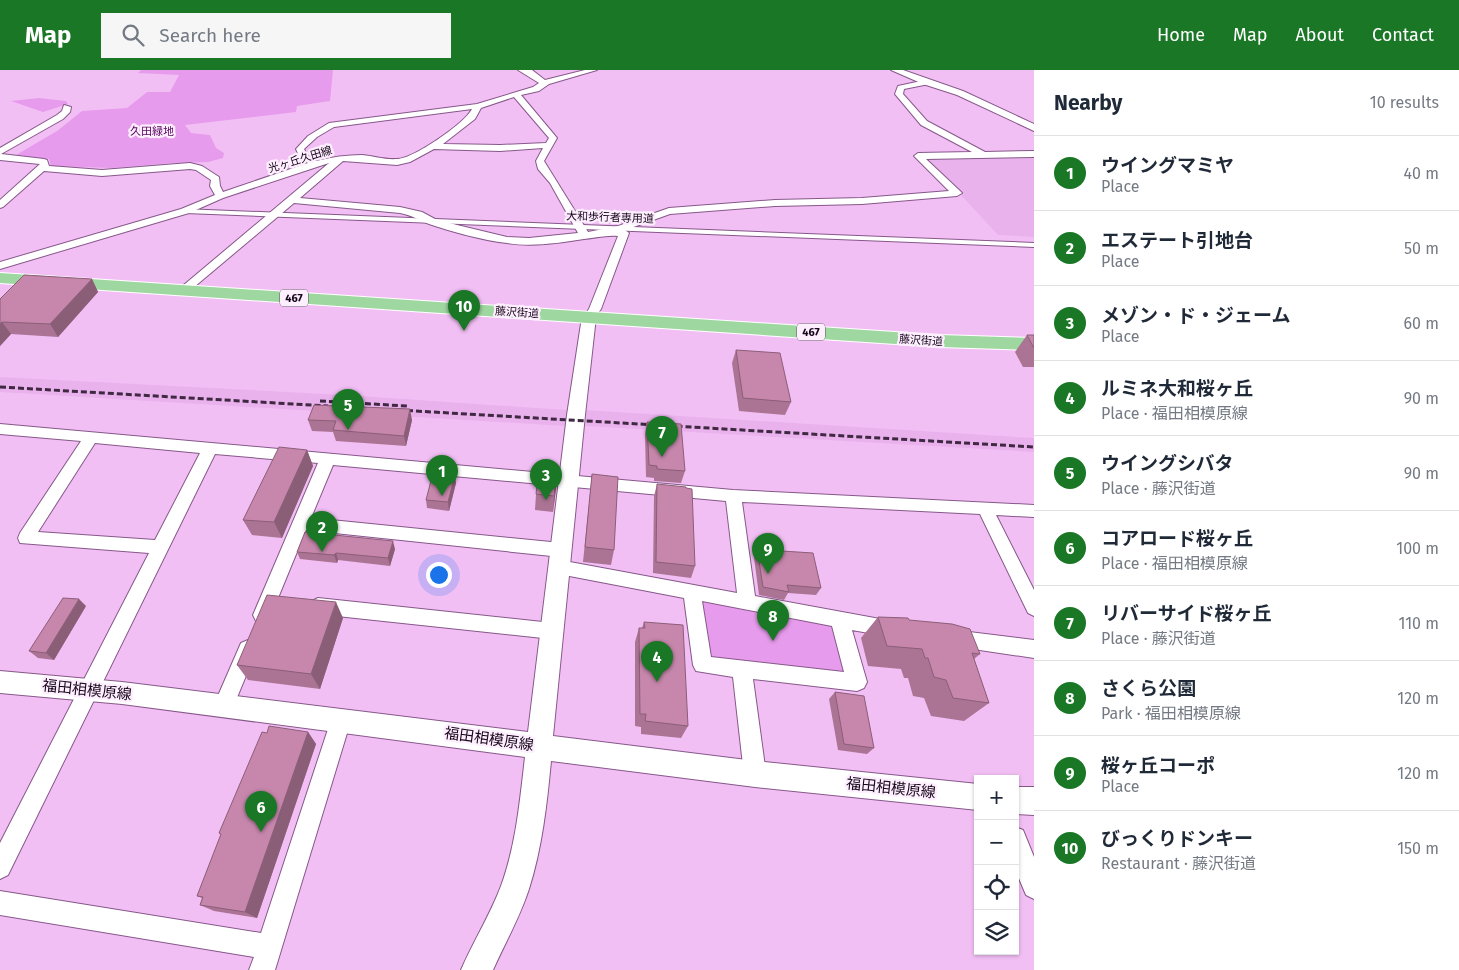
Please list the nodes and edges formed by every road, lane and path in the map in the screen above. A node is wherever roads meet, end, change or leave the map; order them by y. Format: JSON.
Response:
{"nodes":[{"id":1,"x":522,"y":70,"type":"edge"},
{"id":2,"x":593,"y":70,"type":"edge"},
{"id":3,"x":895,"y":70,"type":"edge"},
{"id":4,"x":926,"y":82,"type":"junction"},
{"id":5,"x":544,"y":83,"type":"junction"},
{"id":6,"x":517,"y":95,"type":"junction"},
{"id":7,"x":67,"y":106,"type":"dead end"},
{"id":8,"x":478,"y":106,"type":"junction"},
{"id":9,"x":1034,"y":128,"type":"edge"},
{"id":10,"x":550,"y":145,"type":"junction"},
{"id":11,"x":433,"y":146,"type":"junction"},
{"id":12,"x":0,"y":152,"type":"edge"},
{"id":13,"x":1034,"y":154,"type":"edge"},
{"id":14,"x":982,"y":155,"type":"junction"},
{"id":15,"x":0,"y":156,"type":"edge"},
{"id":16,"x":342,"y":158,"type":"junction"},
{"id":17,"x":315,"y":164,"type":"junction"},
{"id":18,"x":42,"y":168,"type":"junction"},
{"id":19,"x":220,"y":196,"type":"junction"},
{"id":20,"x":292,"y":200,"type":"junction"},
{"id":21,"x":0,"y":205,"type":"edge"},
{"id":22,"x":185,"y":211,"type":"junction"},
{"id":23,"x":273,"y":216,"type":"junction"},
{"id":24,"x":431,"y":221,"type":"junction"},
{"id":25,"x":621,"y":228,"type":"junction"},
{"id":26,"x":582,"y":231,"type":"junction"},
{"id":27,"x":603,"y":232,"type":"junction"},
{"id":28,"x":1034,"y":245,"type":"edge"},
{"id":29,"x":0,"y":266,"type":"edge"},
{"id":30,"x":0,"y":278,"type":"edge"},
{"id":31,"x":183,"y":291,"type":"junction"},
{"id":32,"x":589,"y":317,"type":"junction"},
{"id":33,"x":1034,"y":344,"type":"edge"},
{"id":34,"x":0,"y":429,"type":"edge"},
{"id":35,"x":92,"y":436,"type":"junction"},
{"id":36,"x":210,"y":448,"type":"junction"},
{"id":37,"x":328,"y":458,"type":"junction"},
{"id":38,"x":569,"y":480,"type":"junction"},
{"id":39,"x":733,"y":496,"type":"junction"},
{"id":40,"x":985,"y":509,"type":"junction"},
{"id":41,"x":1034,"y":511,"type":"edge"},
{"id":42,"x":302,"y":523,"type":"junction"},
{"id":43,"x":161,"y":547,"type":"junction"},
{"id":44,"x":560,"y":558,"type":"junction"},
{"id":45,"x":692,"y":592,"type":"junction"},
{"id":46,"x":268,"y":600,"type":"junction"},
{"id":47,"x":747,"y":602,"type":"junction"},
{"id":48,"x":1034,"y":608,"type":"edge"},
{"id":49,"x":840,"y":620,"type":"junction"},
{"id":50,"x":552,"y":631,"type":"junction"},
{"id":51,"x":908,"y":631,"type":"edge"},
{"id":52,"x":937,"y":636,"type":"edge"},
{"id":53,"x":1034,"y":649,"type":"edge"},
{"id":54,"x":742,"y":669,"type":"junction"},
{"id":55,"x":0,"y":682,"type":"edge"},
{"id":56,"x":90,"y":689,"type":"junction"},
{"id":57,"x":224,"y":706,"type":"junction"},
{"id":58,"x":341,"y":720,"type":"junction"},
{"id":59,"x":540,"y":746,"type":"junction"},
{"id":60,"x":755,"y":774,"type":"junction"},
{"id":61,"x":974,"y":797,"type":"edge"},
{"id":62,"x":1019,"y":800,"type":"edge"},
{"id":63,"x":1034,"y":801,"type":"edge"},
{"id":64,"x":1019,"y":848,"type":"edge"},
{"id":65,"x":0,"y":867,"type":"edge"},
{"id":66,"x":1034,"y":887,"type":"edge"},
{"id":67,"x":0,"y":903,"type":"edge"},
{"id":68,"x":266,"y":959,"type":"edge"},
{"id":69,"x":477,"y":970,"type":"edge"}],
"edges":[{"from":1,"to":5,"type":"street"},
{"from":2,"to":5,"type":"street"},
{"from":3,"to":4,"type":"street"},
{"from":4,"to":9,"type":"street"},
{"from":4,"to":14,"type":"street"},
{"from":5,"to":6,"type":"street"},
{"from":6,"to":8,"type":"street"},
{"from":6,"to":10,"type":"street"},
{"from":7,"to":12,"type":"street"},
{"from":8,"to":11,"type":"street","name":"光ヶ丘久田線"},
{"from":8,"to":17,"type":"street"},
{"from":10,"to":11,"type":"street"},
{"from":10,"to":26,"type":"street"},
{"from":11,"to":16,"type":"street","name":"光ヶ丘久田線"},
{"from":13,"to":14,"type":"street"},
{"from":14,"to":25,"type":"street"},
{"from":15,"to":18,"type":"street"},
{"from":16,"to":17,"type":"street","name":"光ヶ丘久田線"},
{"from":16,"to":20,"type":"street"},
{"from":17,"to":19,"type":"street","name":"光ヶ丘久田線"},
{"from":18,"to":19,"type":"street"},
{"from":18,"to":21,"type":"street"},
{"from":19,"to":22,"type":"street","name":"光ヶ丘久田線"},
{"from":20,"to":23,"type":"street"},
{"from":20,"to":24,"type":"street"},
{"from":22,"to":23,"type":"street","name":"大和歩行者専用道"},
{"from":22,"to":29,"type":"street","name":"光ヶ丘久田線"},
{"from":23,"to":24,"type":"street","name":"大和歩行者専用道"},
{"from":23,"to":31,"type":"street"},
{"from":24,"to":26,"type":"street","name":"大和歩行者専用道"},
{"from":24,"to":26,"type":"street"},
{"from":25,"to":26,"type":"street","name":"大和歩行者専用道"},
{"from":25,"to":27,"type":"street"},
{"from":25,"to":28,"type":"street","name":"大和歩行者専用道"},
{"from":26,"to":27,"type":"street"},
{"from":27,"to":32,"type":"street"},
{"from":30,"to":31,"type":"highway","name":"藤沢街道","number":"467"},
{"from":31,"to":32,"type":"highway","name":"藤沢街道","number":"467"},
{"from":32,"to":33,"type":"highway","name":"藤沢街道","number":"467"},
{"from":32,"to":38,"type":"street"},
{"from":34,"to":35,"type":"street"},
{"from":35,"to":36,"type":"street"},
{"from":35,"to":43,"type":"street"},
{"from":36,"to":37,"type":"street"},
{"from":36,"to":43,"type":"street"},
{"from":37,"to":38,"type":"street"},
{"from":37,"to":42,"type":"street"},
{"from":38,"to":39,"type":"street"},
{"from":38,"to":44,"type":"street"},
{"from":39,"to":40,"type":"street"},
{"from":39,"to":47,"type":"street"},
{"from":40,"to":41,"type":"street"},
{"from":40,"to":48,"type":"street"},
{"from":42,"to":44,"type":"street"},
{"from":42,"to":46,"type":"street"},
{"from":43,"to":56,"type":"street"},
{"from":44,"to":45,"type":"street"},
{"from":44,"to":50,"type":"street"},
{"from":45,"to":47,"type":"street"},
{"from":45,"to":54,"type":"street"},
{"from":46,"to":50,"type":"street"},
{"from":46,"to":57,"type":"street"},
{"from":47,"to":49,"type":"street"},
{"from":49,"to":51,"type":"street"},
{"from":49,"to":54,"type":"street"},
{"from":50,"to":59,"type":"street"},
{"from":52,"to":53,"type":"street"},
{"from":54,"to":60,"type":"street"},
{"from":55,"to":56,"type":"street","name":"福田相模原線"},
{"from":56,"to":57,"type":"street","name":"福田相模原線"},
{"from":56,"to":65,"type":"street"},
{"from":57,"to":58,"type":"street","name":"福田相模原線"},
{"from":58,"to":59,"type":"street","name":"福田相模原線"},
{"from":58,"to":68,"type":"street"},
{"from":59,"to":60,"type":"street","name":"福田相模原線"},
{"from":59,"to":69,"type":"street"},
{"from":60,"to":61,"type":"street","name":"福田相模原線"},
{"from":62,"to":63,"type":"street"},
{"from":64,"to":66,"type":"street"},
{"from":67,"to":68,"type":"street"}]}
